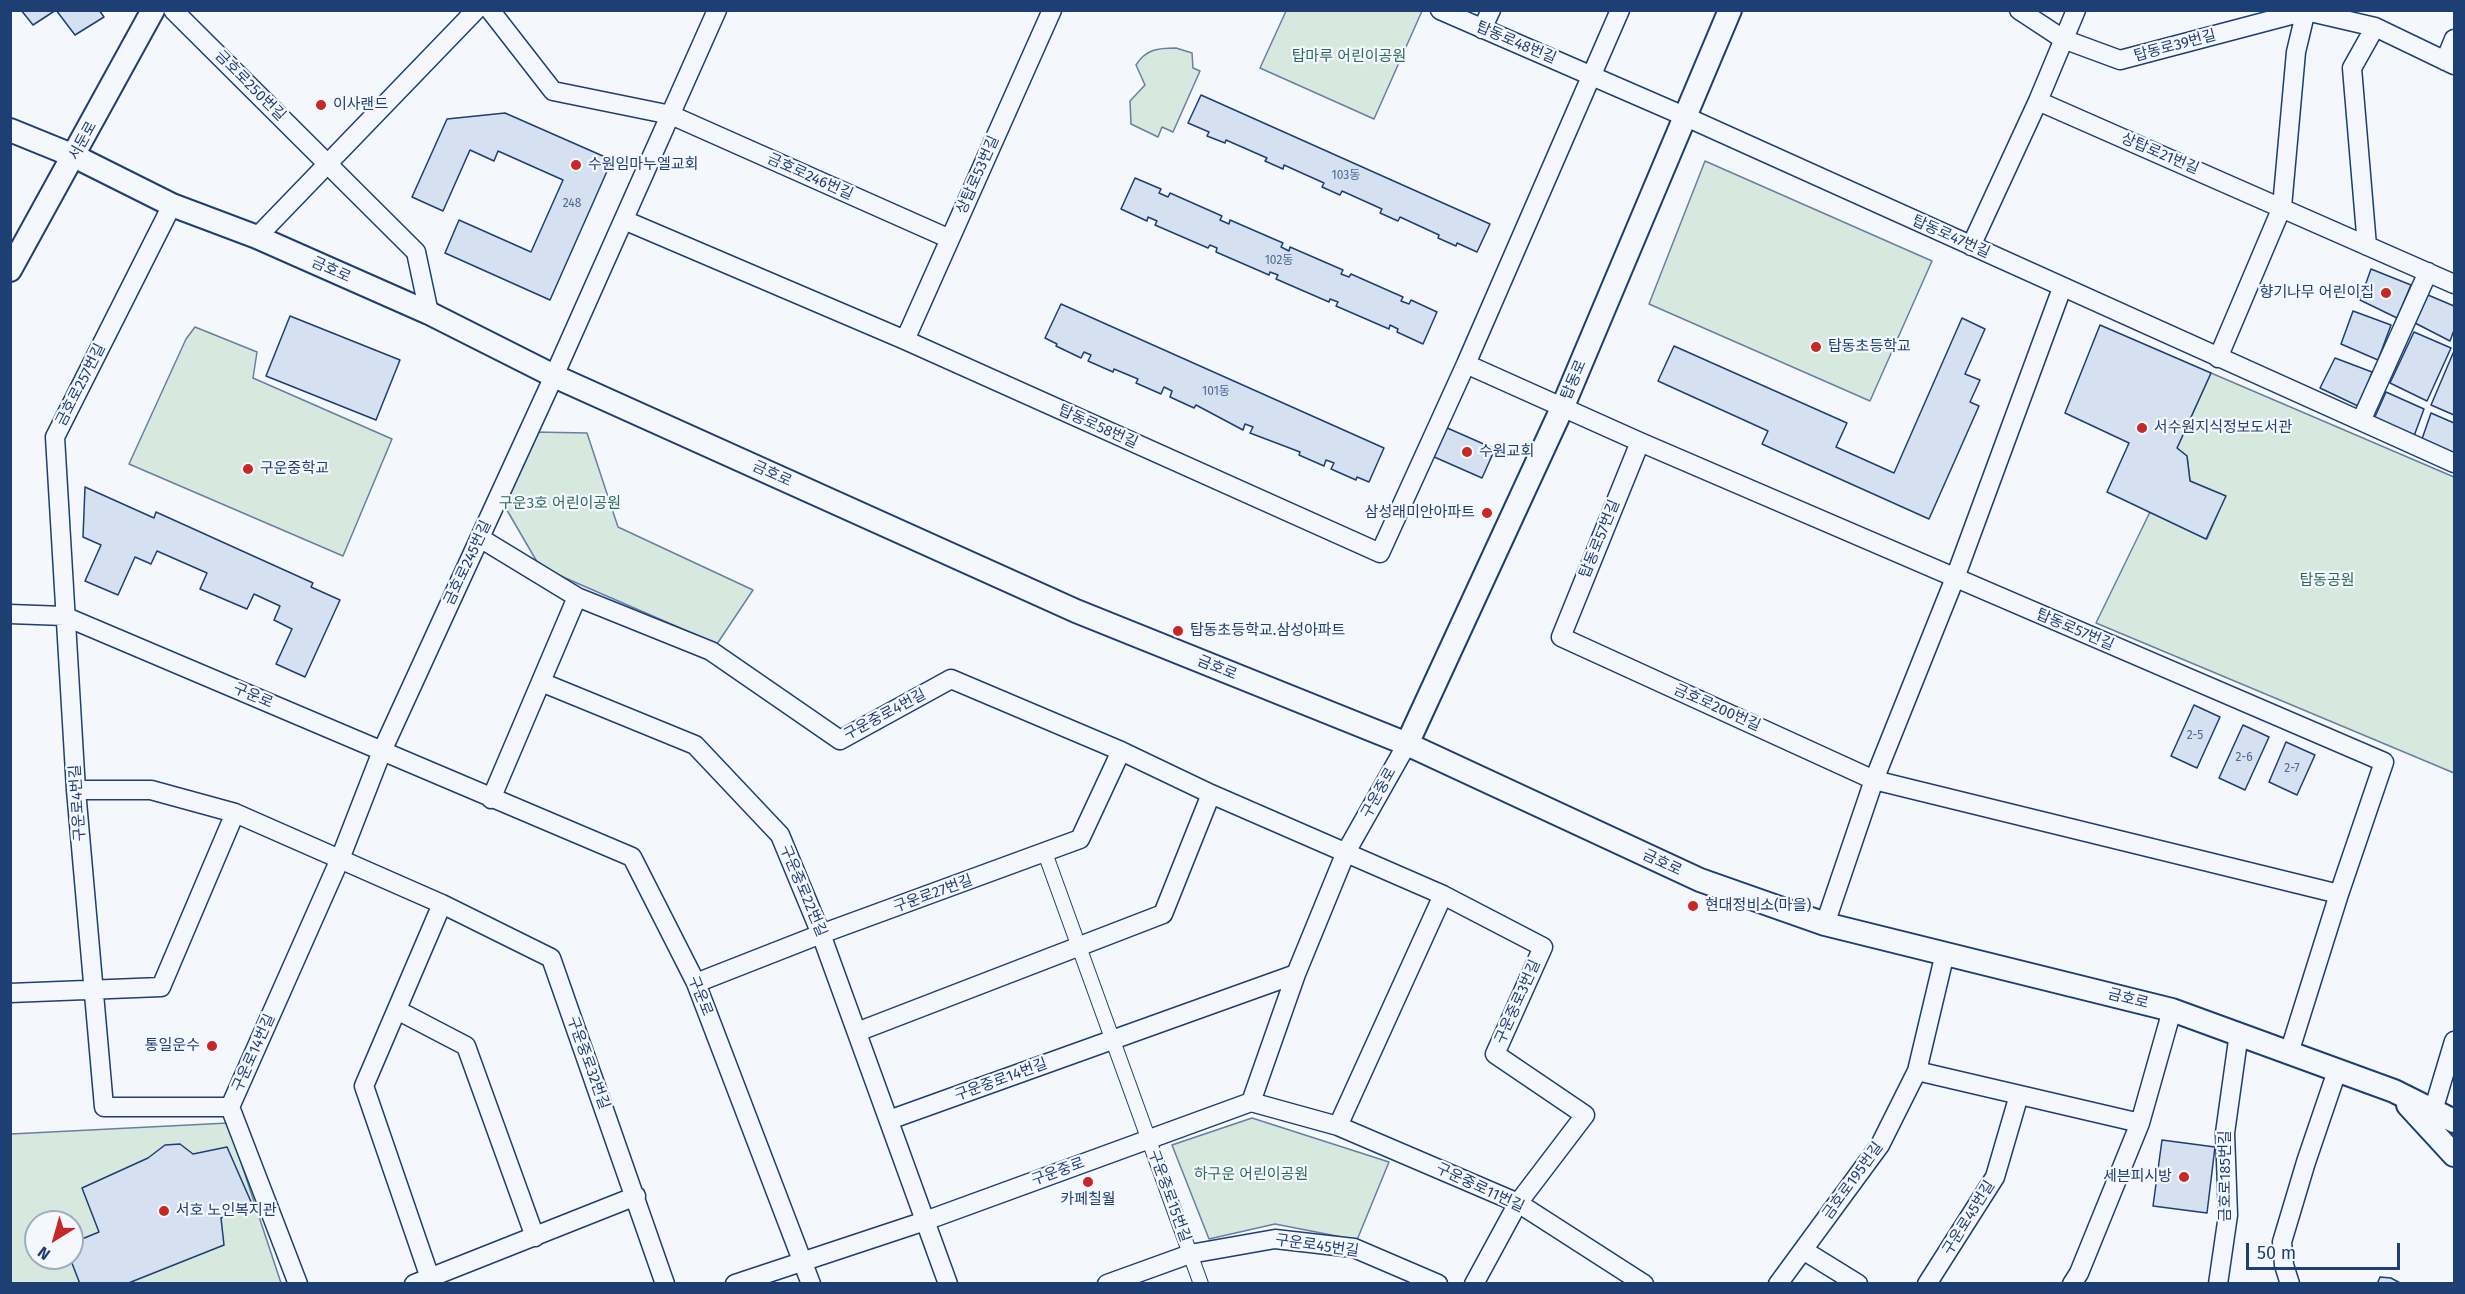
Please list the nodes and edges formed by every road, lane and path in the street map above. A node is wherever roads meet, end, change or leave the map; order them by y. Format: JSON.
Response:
{"nodes":[{"id":1,"x":153,"y":10,"type":"edge"},
{"id":2,"x":173,"y":10,"type":"edge"},
{"id":3,"x":476,"y":10,"type":"edge"},
{"id":4,"x":490,"y":10,"type":"edge"},
{"id":5,"x":717,"y":10,"type":"edge"},
{"id":6,"x":1052,"y":10,"type":"edge"},
{"id":7,"x":1440,"y":10,"type":"edge"},
{"id":8,"x":1491,"y":10,"type":"edge"},
{"id":9,"x":1620,"y":10,"type":"edge"},
{"id":10,"x":1730,"y":10,"type":"edge"},
{"id":11,"x":2019,"y":10,"type":"edge"},
{"id":12,"x":2076,"y":10,"type":"edge"},
{"id":13,"x":2306,"y":11,"type":"edge"},
{"id":14,"x":2375,"y":27,"type":"junction"},
{"id":15,"x":1482,"y":29,"type":"junction"},
{"id":16,"x":2063,"y":39,"type":"junction"},
{"id":17,"x":2454,"y":39,"type":"edge"},
{"id":18,"x":2450,"y":63,"type":"edge"},
{"id":19,"x":1592,"y":76,"type":"junction"},
{"id":20,"x":2038,"y":101,"type":"junction"},
{"id":21,"x":671,"y":115,"type":"junction"},
{"id":22,"x":1684,"y":116,"type":"junction"},
{"id":23,"x":10,"y":130,"type":"edge"},
{"id":24,"x":74,"y":156,"type":"junction"},
{"id":25,"x":327,"y":162,"type":"junction"},
{"id":26,"x":172,"y":205,"type":"junction"},
{"id":27,"x":2282,"y":207,"type":"junction"},
{"id":28,"x":624,"y":220,"type":"junction"},
{"id":29,"x":257,"y":237,"type":"junction"},
{"id":30,"x":950,"y":239,"type":"junction"},
{"id":31,"x":1971,"y":246,"type":"junction"},
{"id":32,"x":2367,"y":246,"type":"junction"},
{"id":33,"x":10,"y":270,"type":"edge"},
{"id":34,"x":2428,"y":272,"type":"junction"},
{"id":35,"x":2454,"y":281,"type":"edge"},
{"id":36,"x":2062,"y":288,"type":"junction"},
{"id":37,"x":429,"y":313,"type":"junction"},
{"id":38,"x":905,"y":340,"type":"junction"},
{"id":39,"x":2218,"y":358,"type":"junction"},
{"id":40,"x":1466,"y":364,"type":"junction"},
{"id":41,"x":554,"y":376,"type":"junction"},
{"id":42,"x":1563,"y":406,"type":"junction"},
{"id":43,"x":2361,"y":421,"type":"junction"},
{"id":44,"x":1640,"y":442,"type":"junction"},
{"id":45,"x":2454,"y":463,"type":"edge"},
{"id":46,"x":480,"y":538,"type":"junction"},
{"id":47,"x":1955,"y":578,"type":"junction"},
{"id":48,"x":577,"y":597,"type":"junction"},
{"id":49,"x":10,"y":614,"type":"edge"},
{"id":50,"x":64,"y":616,"type":"junction"},
{"id":51,"x":1561,"y":637,"type":"joint"},
{"id":52,"x":541,"y":682,"type":"junction"},
{"id":53,"x":1407,"y":744,"type":"junction"},
{"id":54,"x":382,"y":751,"type":"junction"},
{"id":55,"x":1121,"y":751,"type":"junction"},
{"id":56,"x":1874,"y":780,"type":"junction"},
{"id":57,"x":76,"y":790,"type":"junction"},
{"id":58,"x":1211,"y":794,"type":"junction"},
{"id":59,"x":491,"y":799,"type":"junction"},
{"id":60,"x":235,"y":813,"type":"junction"},
{"id":61,"x":1346,"y":852,"type":"junction"},
{"id":62,"x":1045,"y":853,"type":"junction"},
{"id":63,"x":340,"y":859,"type":"junction"},
{"id":64,"x":2339,"y":894,"type":"junction"},
{"id":65,"x":1443,"y":895,"type":"junction"},
{"id":66,"x":442,"y":904,"type":"junction"},
{"id":67,"x":1825,"y":924,"type":"junction"},
{"id":68,"x":821,"y":934,"type":"junction"},
{"id":69,"x":1078,"y":946,"type":"junction"},
{"id":70,"x":1945,"y":953,"type":"junction"},
{"id":71,"x":1296,"y":974,"type":"junction"},
{"id":72,"x":696,"y":983,"type":"junction"},
{"id":73,"x":92,"y":990,"type":"junction"},
{"id":74,"x":10,"y":993,"type":"edge"},
{"id":75,"x":397,"y":1010,"type":"junction"},
{"id":76,"x":2172,"y":1010,"type":"junction"},
{"id":77,"x":857,"y":1032,"type":"junction"},
{"id":78,"x":2239,"y":1033,"type":"junction"},
{"id":79,"x":1113,"y":1040,"type":"junction"},
{"id":80,"x":2454,"y":1041,"type":"edge"},
{"id":81,"x":2289,"y":1053,"type":"junction"},
{"id":82,"x":1917,"y":1071,"type":"junction"},
{"id":83,"x":2337,"y":1071,"type":"junction"},
{"id":84,"x":2394,"y":1091,"type":"junction"},
{"id":85,"x":2019,"y":1095,"type":"junction"},
{"id":86,"x":1251,"y":1102,"type":"junction"},
{"id":87,"x":2445,"y":1103,"type":"edge"},
{"id":88,"x":230,"y":1107,"type":"junction"},
{"id":89,"x":889,"y":1120,"type":"junction"},
{"id":90,"x":2454,"y":1121,"type":"edge"},
{"id":91,"x":2140,"y":1123,"type":"junction"},
{"id":92,"x":1338,"y":1126,"type":"junction"},
{"id":93,"x":1148,"y":1139,"type":"junction"},
{"id":94,"x":2454,"y":1155,"type":"edge"},
{"id":95,"x":636,"y":1196,"type":"junction"},
{"id":96,"x":1518,"y":1203,"type":"junction"},
{"id":97,"x":925,"y":1221,"type":"junction"},
{"id":98,"x":535,"y":1237,"type":"junction"},
{"id":99,"x":1803,"y":1250,"type":"junction"},
{"id":100,"x":1190,"y":1254,"type":"junction"},
{"id":101,"x":802,"y":1262,"type":"junction"},
{"id":102,"x":422,"y":1281,"type":"edge"},
{"id":103,"x":298,"y":1284,"type":"edge"},
{"id":104,"x":665,"y":1284,"type":"edge"},
{"id":105,"x":735,"y":1284,"type":"edge"},
{"id":106,"x":811,"y":1284,"type":"edge"},
{"id":107,"x":948,"y":1284,"type":"edge"},
{"id":108,"x":1107,"y":1284,"type":"edge"},
{"id":109,"x":1201,"y":1284,"type":"edge"},
{"id":110,"x":1438,"y":1284,"type":"edge"},
{"id":111,"x":1474,"y":1284,"type":"edge"},
{"id":112,"x":1644,"y":1284,"type":"edge"},
{"id":113,"x":1778,"y":1284,"type":"edge"},
{"id":114,"x":1858,"y":1284,"type":"edge"},
{"id":115,"x":1928,"y":1284,"type":"edge"},
{"id":116,"x":2072,"y":1284,"type":"edge"},
{"id":117,"x":2218,"y":1284,"type":"edge"},
{"id":118,"x":2290,"y":1284,"type":"edge"}],
"edges":[{"from":1,"to":24,"type":"street","name":"서둔로"},
{"from":2,"to":25,"type":"street","name":"금호로250번길"},
{"from":3,"to":25,"type":"street"},
{"from":4,"to":21,"type":"street","name":"금호로246번길"},
{"from":5,"to":21,"type":"street"},
{"from":6,"to":30,"type":"street","name":"상탑로53번길"},
{"from":7,"to":15,"type":"street","name":"탑동로48번길"},
{"from":8,"to":15,"type":"street"},
{"from":9,"to":19,"type":"street"},
{"from":10,"to":22,"type":"street","name":"탑동로"},
{"from":11,"to":16,"type":"street","name":"탑동로39번길"},
{"from":12,"to":16,"type":"street"},
{"from":13,"to":14,"type":"street","name":"탑동로39번길"},
{"from":13,"to":16,"type":"street","name":"탑동로39번길"},
{"from":13,"to":27,"type":"street"},
{"from":14,"to":18,"type":"street","name":"탑동로39번길"},
{"from":14,"to":32,"type":"street"},
{"from":15,"to":19,"type":"street","name":"탑동로48번길"},
{"from":16,"to":20,"type":"street"},
{"from":17,"to":18,"type":"street"},
{"from":19,"to":22,"type":"street","name":"탑동로48번길"},
{"from":19,"to":40,"type":"street","name":"탑동로58번길"},
{"from":20,"to":27,"type":"street","name":"상탑로21번길"},
{"from":20,"to":31,"type":"street"},
{"from":21,"to":28,"type":"street"},
{"from":21,"to":30,"type":"street","name":"금호로246번길"},
{"from":22,"to":31,"type":"street","name":"탑동로47번길"},
{"from":22,"to":42,"type":"street","name":"탑동로"},
{"from":23,"to":24,"type":"street","name":"금호로"},
{"from":24,"to":26,"type":"street","name":"금호로"},
{"from":24,"to":33,"type":"street","name":"서둔로"},
{"from":25,"to":29,"type":"street"},
{"from":25,"to":37,"type":"street","name":"금호로250번길"},
{"from":26,"to":29,"type":"street","name":"금호로"},
{"from":26,"to":50,"type":"street","name":"금호로257번길"},
{"from":27,"to":32,"type":"street"},
{"from":27,"to":39,"type":"street"},
{"from":28,"to":38,"type":"street","name":"탑동로58번길"},
{"from":28,"to":41,"type":"street"},
{"from":29,"to":37,"type":"street","name":"금호로"},
{"from":30,"to":38,"type":"street","name":"상탑로53번길"},
{"from":31,"to":36,"type":"street","name":"탑동로47번길"},
{"from":32,"to":34,"type":"street"},
{"from":34,"to":35,"type":"street"},
{"from":34,"to":43,"type":"street"},
{"from":36,"to":39,"type":"street","name":"탑동로47번길"},
{"from":36,"to":47,"type":"street"},
{"from":37,"to":41,"type":"street","name":"금호로"},
{"from":38,"to":40,"type":"street","name":"탑동로58번길"},
{"from":39,"to":43,"type":"street","name":"탑동로47번길"},
{"from":40,"to":42,"type":"street"},
{"from":41,"to":46,"type":"street","name":"금호로245번길"},
{"from":41,"to":53,"type":"street","name":"금호로"},
{"from":42,"to":44,"type":"street","name":"탑동로57번길"},
{"from":42,"to":53,"type":"street","name":"탑동로"},
{"from":43,"to":45,"type":"street","name":"탑동로47번길"},
{"from":44,"to":47,"type":"street","name":"탑동로57번길"},
{"from":44,"to":51,"type":"street","name":"탑동로57번길"},
{"from":46,"to":48,"type":"street","name":"구운중로4번길"},
{"from":46,"to":54,"type":"street","name":"금호로245번길"},
{"from":47,"to":56,"type":"street"},
{"from":47,"to":64,"type":"street","name":"탑동로57번길"},
{"from":48,"to":52,"type":"street"},
{"from":48,"to":55,"type":"street","name":"구운중로4번길"},
{"from":49,"to":50,"type":"street","name":"구운로"},
{"from":50,"to":54,"type":"street","name":"구운로"},
{"from":50,"to":57,"type":"street","name":"구운로4번길"},
{"from":51,"to":56,"type":"street","name":"금호로200번길"},
{"from":52,"to":59,"type":"street"},
{"from":52,"to":68,"type":"street","name":"구운중로22번길"},
{"from":53,"to":61,"type":"street","name":"구운중로"},
{"from":53,"to":67,"type":"street","name":"금호로"},
{"from":54,"to":59,"type":"street","name":"구운로"},
{"from":54,"to":63,"type":"street","name":"구운로14번길"},
{"from":55,"to":58,"type":"street","name":"구운중로4번길"},
{"from":55,"to":62,"type":"street","name":"구운로27번길"},
{"from":56,"to":64,"type":"street","name":"금호로200번길"},
{"from":56,"to":67,"type":"street"},
{"from":57,"to":60,"type":"street"},
{"from":57,"to":73,"type":"street","name":"구운로4번길"},
{"from":58,"to":61,"type":"street","name":"구운중로4번길"},
{"from":58,"to":69,"type":"street"},
{"from":59,"to":72,"type":"street","name":"구운로"},
{"from":60,"to":63,"type":"street"},
{"from":60,"to":73,"type":"street"},
{"from":61,"to":65,"type":"street","name":"구운중로3번길"},
{"from":61,"to":71,"type":"street","name":"구운중로"},
{"from":62,"to":68,"type":"street","name":"구운로27번길"},
{"from":62,"to":69,"type":"street"},
{"from":63,"to":66,"type":"street","name":"구운중로32번길"},
{"from":63,"to":88,"type":"street","name":"구운로14번길"},
{"from":64,"to":81,"type":"street","name":"탑동로57번길"},
{"from":65,"to":92,"type":"street"},
{"from":65,"to":96,"type":"street","name":"구운중로3번길"},
{"from":66,"to":75,"type":"street"},
{"from":66,"to":95,"type":"street","name":"구운중로32번길"},
{"from":67,"to":70,"type":"street","name":"금호로"},
{"from":68,"to":72,"type":"street","name":"구운로27번길"},
{"from":68,"to":77,"type":"street","name":"구운중로22번길"},
{"from":69,"to":77,"type":"street"},
{"from":69,"to":79,"type":"street"},
{"from":70,"to":76,"type":"street","name":"금호로"},
{"from":70,"to":82,"type":"street","name":"금호로195번길"},
{"from":71,"to":79,"type":"street"},
{"from":71,"to":86,"type":"street","name":"구운중로"},
{"from":72,"to":101,"type":"street","name":"구운로"},
{"from":73,"to":74,"type":"street"},
{"from":73,"to":88,"type":"street","name":"구운로4번길"},
{"from":75,"to":98,"type":"street"},
{"from":75,"to":102,"type":"street"},
{"from":76,"to":78,"type":"street","name":"금호로"},
{"from":76,"to":91,"type":"street"},
{"from":77,"to":89,"type":"street","name":"구운중로22번길"},
{"from":78,"to":81,"type":"street","name":"금호로"},
{"from":78,"to":117,"type":"street","name":"금호로185번길"},
{"from":79,"to":89,"type":"street","name":"구운중로14번길"},
{"from":79,"to":93,"type":"street"},
{"from":80,"to":87,"type":"street"},
{"from":81,"to":83,"type":"street","name":"금호로"},
{"from":82,"to":85,"type":"street"},
{"from":82,"to":99,"type":"street","name":"금호로195번길"},
{"from":83,"to":84,"type":"street","name":"금호로"},
{"from":83,"to":118,"type":"street"},
{"from":84,"to":87,"type":"street"},
{"from":84,"to":90,"type":"street","name":"금호로"},
{"from":84,"to":94,"type":"street"},
{"from":85,"to":91,"type":"street"},
{"from":85,"to":115,"type":"street","name":"구운로45번길"},
{"from":86,"to":92,"type":"street","name":"구운중로11번길"},
{"from":86,"to":93,"type":"street","name":"구운중로"},
{"from":88,"to":103,"type":"street","name":"구운로14번길"},
{"from":89,"to":97,"type":"street","name":"구운중로22번길"},
{"from":91,"to":116,"type":"street"},
{"from":92,"to":96,"type":"street","name":"구운중로11번길"},
{"from":93,"to":97,"type":"street","name":"구운중로"},
{"from":93,"to":100,"type":"street","name":"구운중로15번길"},
{"from":95,"to":98,"type":"street"},
{"from":95,"to":104,"type":"street","name":"구운중로32번길"},
{"from":96,"to":111,"type":"street"},
{"from":96,"to":112,"type":"street","name":"구운중로11번길"},
{"from":97,"to":101,"type":"street","name":"구운중로"},
{"from":97,"to":107,"type":"street","name":"구운중로22번길"},
{"from":98,"to":102,"type":"street"},
{"from":99,"to":113,"type":"street","name":"금호로195번길"},
{"from":99,"to":114,"type":"street"},
{"from":100,"to":108,"type":"street","name":"구운중로15번길"},
{"from":100,"to":109,"type":"street","name":"구운중로15번길"},
{"from":100,"to":110,"type":"street","name":"구운로45번길"},
{"from":101,"to":105,"type":"street","name":"구운중로"},
{"from":101,"to":106,"type":"street","name":"구운로"}]}
